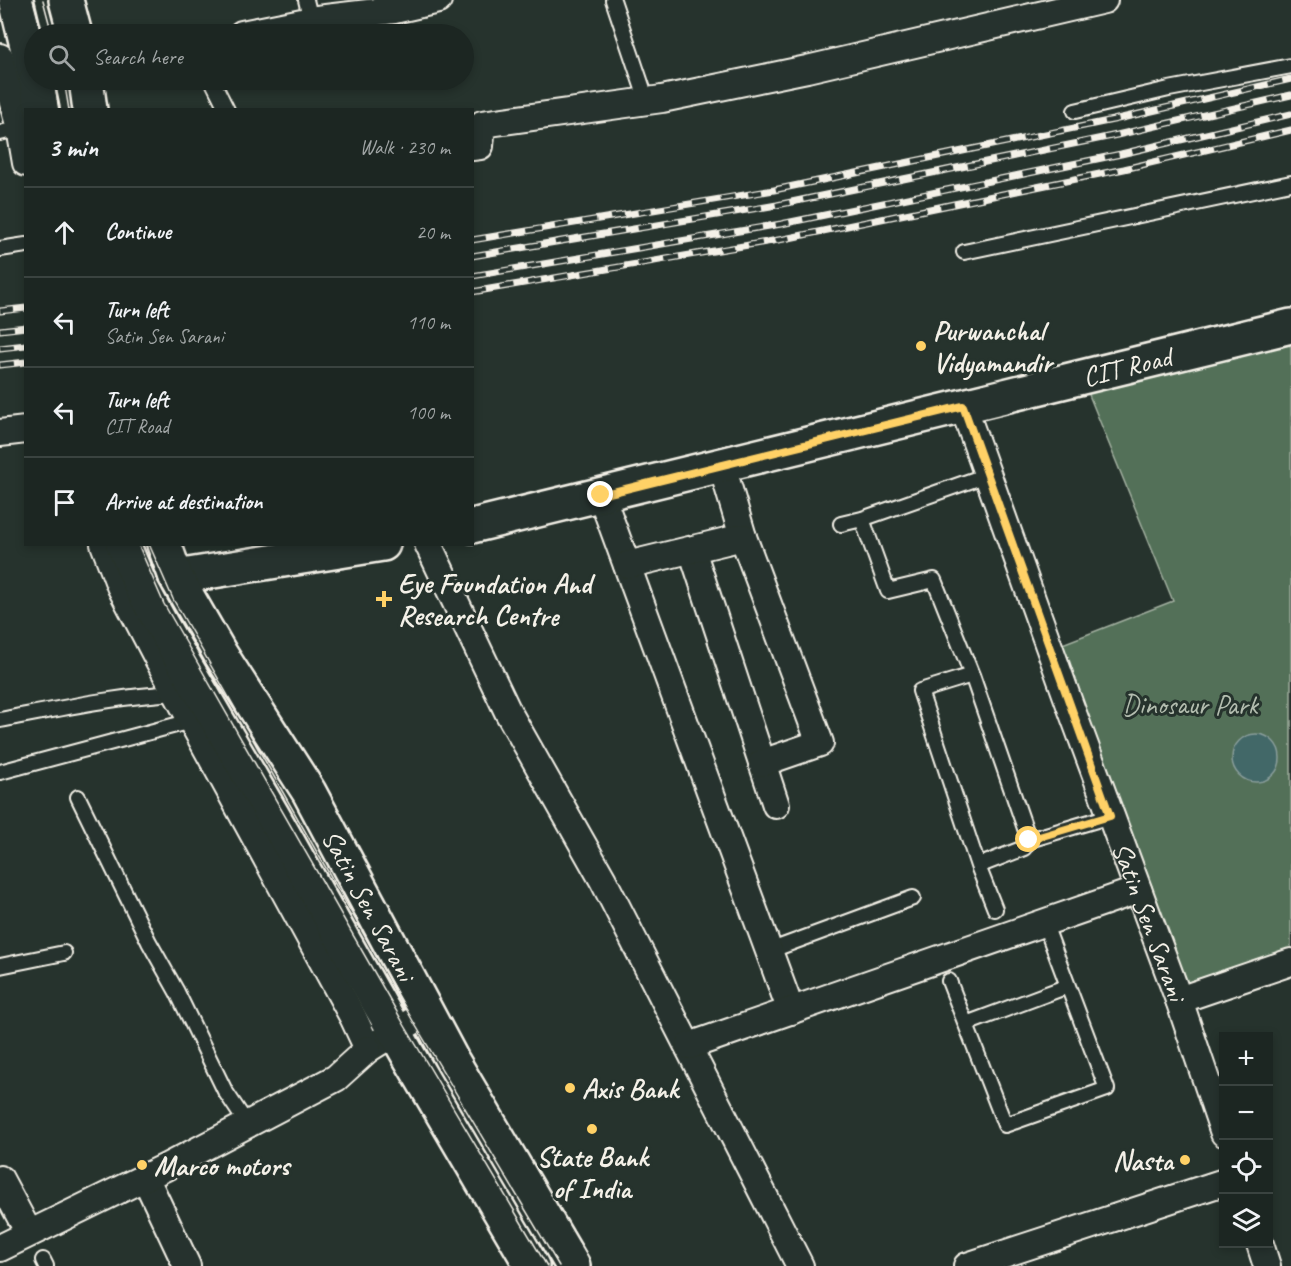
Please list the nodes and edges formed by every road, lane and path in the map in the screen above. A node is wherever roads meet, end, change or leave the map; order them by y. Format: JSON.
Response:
{"nodes":[{"id":1,"x":16,"y":0,"type":"edge"},
{"id":2,"x":66,"y":0,"type":"edge"},
{"id":3,"x":438,"y":0,"type":"edge"},
{"id":4,"x":614,"y":0,"type":"edge"},
{"id":5,"x":1104,"y":0,"type":"edge"},
{"id":6,"x":309,"y":10,"type":"edge"},
{"id":7,"x":72,"y":24,"type":"edge"},
{"id":8,"x":270,"y":24,"type":"edge"},
{"id":9,"x":24,"y":33,"type":"edge"},
{"id":10,"x":0,"y":57,"type":"edge"},
{"id":11,"x":1291,"y":66,"type":"edge"},
{"id":12,"x":33,"y":90,"type":"edge"},
{"id":13,"x":87,"y":90,"type":"edge"},
{"id":14,"x":217,"y":90,"type":"edge"},
{"id":15,"x":647,"y":101,"type":"junction"},
{"id":16,"x":26,"y":108,"type":"edge"},
{"id":17,"x":90,"y":108,"type":"edge"},
{"id":18,"x":226,"y":108,"type":"edge"},
{"id":19,"x":1075,"y":111,"type":"dead end"},
{"id":20,"x":21,"y":124,"type":"edge"},
{"id":21,"x":24,"y":147,"type":"edge"},
{"id":22,"x":474,"y":147,"type":"edge"},
{"id":23,"x":1291,"y":183,"type":"edge"},
{"id":24,"x":24,"y":244,"type":"edge"},
{"id":25,"x":0,"y":249,"type":"edge"},
{"id":26,"x":964,"y":252,"type":"dead end"},
{"id":27,"x":1291,"y":326,"type":"edge"},
{"id":28,"x":963,"y":406,"type":"junction"},
{"id":29,"x":24,"y":430,"type":"edge"},
{"id":30,"x":0,"y":433,"type":"edge"},
{"id":31,"x":722,"y":466,"type":"junction"},
{"id":32,"x":987,"y":475,"type":"junction"},
{"id":33,"x":601,"y":495,"type":"junction"},
{"id":34,"x":862,"y":519,"type":"junction"},
{"id":35,"x":841,"y":524,"type":"dead end"},
{"id":36,"x":474,"y":526,"type":"edge"},
{"id":37,"x":743,"y":537,"type":"junction"},
{"id":38,"x":105,"y":546,"type":"edge"},
{"id":39,"x":124,"y":546,"type":"edge"},
{"id":40,"x":165,"y":546,"type":"edge"},
{"id":41,"x":429,"y":546,"type":"edge"},
{"id":42,"x":346,"y":547,"type":"edge"},
{"id":43,"x":692,"y":550,"type":"junction"},
{"id":44,"x":627,"y":565,"type":"junction"},
{"id":45,"x":176,"y":578,"type":"junction"},
{"id":46,"x":972,"y":675,"type":"junction"},
{"id":47,"x":176,"y":693,"type":"junction"},
{"id":48,"x":0,"y":720,"type":"edge"},
{"id":49,"x":191,"y":720,"type":"junction"},
{"id":50,"x":762,"y":763,"type":"junction"},
{"id":51,"x":0,"y":772,"type":"edge"},
{"id":52,"x":78,"y":797,"type":"dead end"},
{"id":53,"x":776,"y":805,"type":"dead end"},
{"id":54,"x":1110,"y":816,"type":"junction"},
{"id":55,"x":1029,"y":840,"type":"junction"},
{"id":56,"x":978,"y":866,"type":"junction"},
{"id":57,"x":1138,"y":890,"type":"junction"},
{"id":58,"x":913,"y":898,"type":"dead end"},
{"id":59,"x":995,"y":909,"type":"dead end"},
{"id":60,"x":1044,"y":922,"type":"junction"},
{"id":61,"x":769,"y":951,"type":"junction"},
{"id":62,"x":64,"y":953,"type":"dead end"},
{"id":63,"x":1291,"y":962,"type":"edge"},
{"id":64,"x":0,"y":966,"type":"edge"},
{"id":65,"x":949,"y":981,"type":"dead end"},
{"id":66,"x":1068,"y":986,"type":"junction"},
{"id":67,"x":1179,"y":1000,"type":"junction"},
{"id":68,"x":791,"y":1011,"type":"junction"},
{"id":69,"x":426,"y":1013,"type":"junction"},
{"id":70,"x":966,"y":1024,"type":"junction"},
{"id":71,"x":395,"y":1032,"type":"junction"},
{"id":72,"x":689,"y":1046,"type":"junction"},
{"id":73,"x":368,"y":1049,"type":"junction"},
{"id":74,"x":1219,"y":1118,"type":"edge"},
{"id":75,"x":247,"y":1124,"type":"junction"},
{"id":76,"x":145,"y":1177,"type":"junction"},
{"id":77,"x":0,"y":1179,"type":"edge"},
{"id":78,"x":1219,"y":1184,"type":"edge"},
{"id":79,"x":29,"y":1233,"type":"junction"},
{"id":80,"x":0,"y":1248,"type":"edge"},
{"id":81,"x":1261,"y":1248,"type":"edge"},
{"id":82,"x":187,"y":1266,"type":"edge"},
{"id":83,"x":532,"y":1266,"type":"edge"},
{"id":84,"x":573,"y":1266,"type":"edge"},
{"id":85,"x":800,"y":1266,"type":"edge"},
{"id":86,"x":967,"y":1266,"type":"edge"},
{"id":87,"x":1267,"y":1266,"type":"edge"}],
"edges":[{"from":1,"to":9,"type":"main road"},
{"from":2,"to":7,"type":"main road"},
{"from":3,"to":6,"type":"street"},
{"from":4,"to":15,"type":"lane"},
{"from":5,"to":15,"type":"street"},
{"from":6,"to":8,"type":"street"},
{"from":10,"to":20,"type":"street"},
{"from":11,"to":19,"type":"lane"},
{"from":12,"to":16,"type":"main road"},
{"from":13,"to":17,"type":"main road"},
{"from":14,"to":18,"type":"lane"},
{"from":15,"to":22,"type":"street"},
{"from":20,"to":21,"type":"street"},
{"from":23,"to":26,"type":"lane"},
{"from":24,"to":25,"type":"lane"},
{"from":27,"to":28,"type":"main road","name":"CIT Road"},
{"from":28,"to":31,"type":"main road","name":"CIT Road"},
{"from":28,"to":32,"type":"street","name":"Satin Sen Sarani"},
{"from":29,"to":30,"type":"street"},
{"from":31,"to":33,"type":"main road","name":"CIT Road"},
{"from":31,"to":37,"type":"street"},
{"from":32,"to":34,"type":"lane"},
{"from":32,"to":54,"type":"street","name":"Satin Sen Sarani"},
{"from":33,"to":36,"type":"main road","name":"CIT Road"},
{"from":33,"to":44,"type":"street"},
{"from":34,"to":35,"type":"lane"},
{"from":34,"to":46,"type":"lane"},
{"from":37,"to":43,"type":"street"},
{"from":37,"to":50,"type":"street"},
{"from":38,"to":47,"type":"street"},
{"from":39,"to":71,"type":"main road","name":"Satin Sen Sarani"},
{"from":40,"to":45,"type":"main road","name":"Satin Sen Sarani"},
{"from":41,"to":72,"type":"street"},
{"from":42,"to":45,"type":"main road"},
{"from":43,"to":44,"type":"street"},
{"from":43,"to":50,"type":"street"},
{"from":44,"to":61,"type":"street"},
{"from":45,"to":69,"type":"main road","name":"Satin Sen Sarani"},
{"from":46,"to":55,"type":"lane"},
{"from":46,"to":56,"type":"lane"},
{"from":47,"to":48,"type":"lane"},
{"from":47,"to":49,"type":"street"},
{"from":49,"to":51,"type":"lane"},
{"from":49,"to":73,"type":"street"},
{"from":50,"to":53,"type":"street"},
{"from":52,"to":75,"type":"lane"},
{"from":54,"to":55,"type":"lane"},
{"from":54,"to":57,"type":"street","name":"Satin Sen Sarani"},
{"from":55,"to":56,"type":"lane"},
{"from":56,"to":59,"type":"lane"},
{"from":57,"to":60,"type":"street"},
{"from":57,"to":67,"type":"street","name":"Satin Sen Sarani"},
{"from":58,"to":61,"type":"lane"},
{"from":60,"to":66,"type":"lane"},
{"from":60,"to":68,"type":"street"},
{"from":61,"to":68,"type":"street"},
{"from":62,"to":64,"type":"lane"},
{"from":63,"to":67,"type":"street"},
{"from":65,"to":70,"type":"lane"},
{"from":66,"to":70,"type":"lane"},
{"from":66,"to":70,"type":"lane"},
{"from":67,"to":74,"type":"street","name":"Satin Sen Sarani"},
{"from":68,"to":72,"type":"street"},
{"from":69,"to":71,"type":"street"},
{"from":69,"to":84,"type":"main road","name":"Satin Sen Sarani"},
{"from":71,"to":73,"type":"street"},
{"from":71,"to":83,"type":"main road","name":"Satin Sen Sarani"},
{"from":72,"to":85,"type":"street"},
{"from":73,"to":75,"type":"street"},
{"from":75,"to":76,"type":"street"},
{"from":76,"to":79,"type":"street"},
{"from":76,"to":82,"type":"street"},
{"from":77,"to":79,"type":"street"},
{"from":78,"to":86,"type":"street"},
{"from":79,"to":80,"type":"street"},
{"from":81,"to":87,"type":"street"}]}
